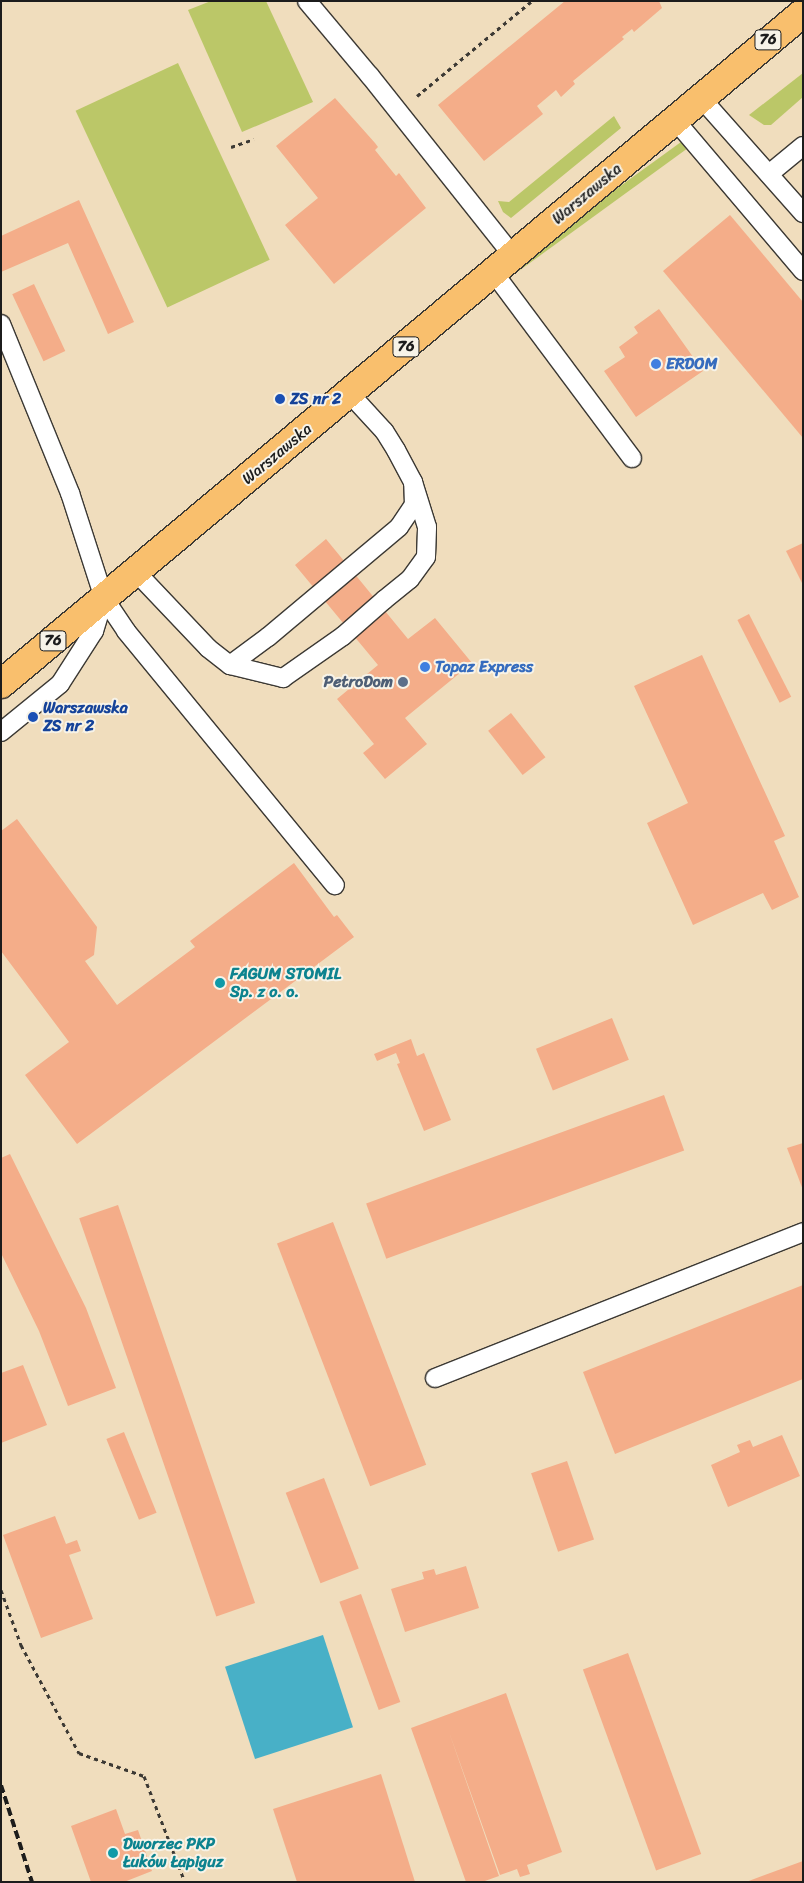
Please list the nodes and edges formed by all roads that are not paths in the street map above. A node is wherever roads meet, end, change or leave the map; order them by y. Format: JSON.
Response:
{"nodes":[{"id":1,"x":307,"y":1,"type":"edge"},
{"id":2,"x":803,"y":13,"type":"edge"},
{"id":3,"x":803,"y":34,"type":"edge"},
{"id":4,"x":735,"y":69,"type":"junction"},
{"id":5,"x":701,"y":98,"type":"junction"},
{"id":6,"x":674,"y":120,"type":"junction"},
{"id":7,"x":803,"y":146,"type":"edge"},
{"id":8,"x":769,"y":174,"type":"junction"},
{"id":9,"x":803,"y":213,"type":"edge"},
{"id":10,"x":504,"y":264,"type":"junction"},
{"id":11,"x":803,"y":271,"type":"edge"},
{"id":12,"x":1,"y":324,"type":"edge"},
{"id":13,"x":350,"y":394,"type":"junction"},
{"id":14,"x":632,"y":458,"type":"dead end"},
{"id":15,"x":413,"y":482,"type":"junction"},
{"id":16,"x":136,"y":572,"type":"junction"},
{"id":17,"x":104,"y":598,"type":"junction"},
{"id":18,"x":230,"y":665,"type":"junction"},
{"id":19,"x":1,"y":684,"type":"edge"},
{"id":20,"x":1,"y":732,"type":"edge"},
{"id":21,"x":335,"y":885,"type":"dead end"},
{"id":22,"x":803,"y":1232,"type":"edge"},
{"id":23,"x":435,"y":1378,"type":"dead end"}],
"edges":[{"from":1,"to":10,"type":"lane"},
{"from":2,"to":4,"type":"main road","name":"Warszawska","number":"76"},
{"from":3,"to":4,"type":"main road","name":"Warszawska","number":"76"},
{"from":4,"to":5,"type":"main road","name":"Warszawska","number":"76"},
{"from":5,"to":6,"type":"main road","name":"Warszawska","number":"76"},
{"from":5,"to":8,"type":"lane"},
{"from":6,"to":10,"type":"main road","name":"Warszawska","number":"76"},
{"from":6,"to":11,"type":"lane"},
{"from":7,"to":8,"type":"lane"},
{"from":8,"to":9,"type":"lane"},
{"from":10,"to":13,"type":"main road","name":"Warszawska","number":"76"},
{"from":10,"to":14,"type":"lane"},
{"from":12,"to":17,"type":"lane"},
{"from":13,"to":15,"type":"lane"},
{"from":13,"to":16,"type":"main road","name":"Warszawska","number":"76"},
{"from":15,"to":18,"type":"lane"},
{"from":15,"to":18,"type":"lane"},
{"from":16,"to":17,"type":"main road","name":"Warszawska","number":"76"},
{"from":16,"to":18,"type":"lane"},
{"from":17,"to":19,"type":"main road","name":"Warszawska","number":"76"},
{"from":17,"to":20,"type":"lane"},
{"from":17,"to":21,"type":"lane"},
{"from":22,"to":23,"type":"lane"}]}
